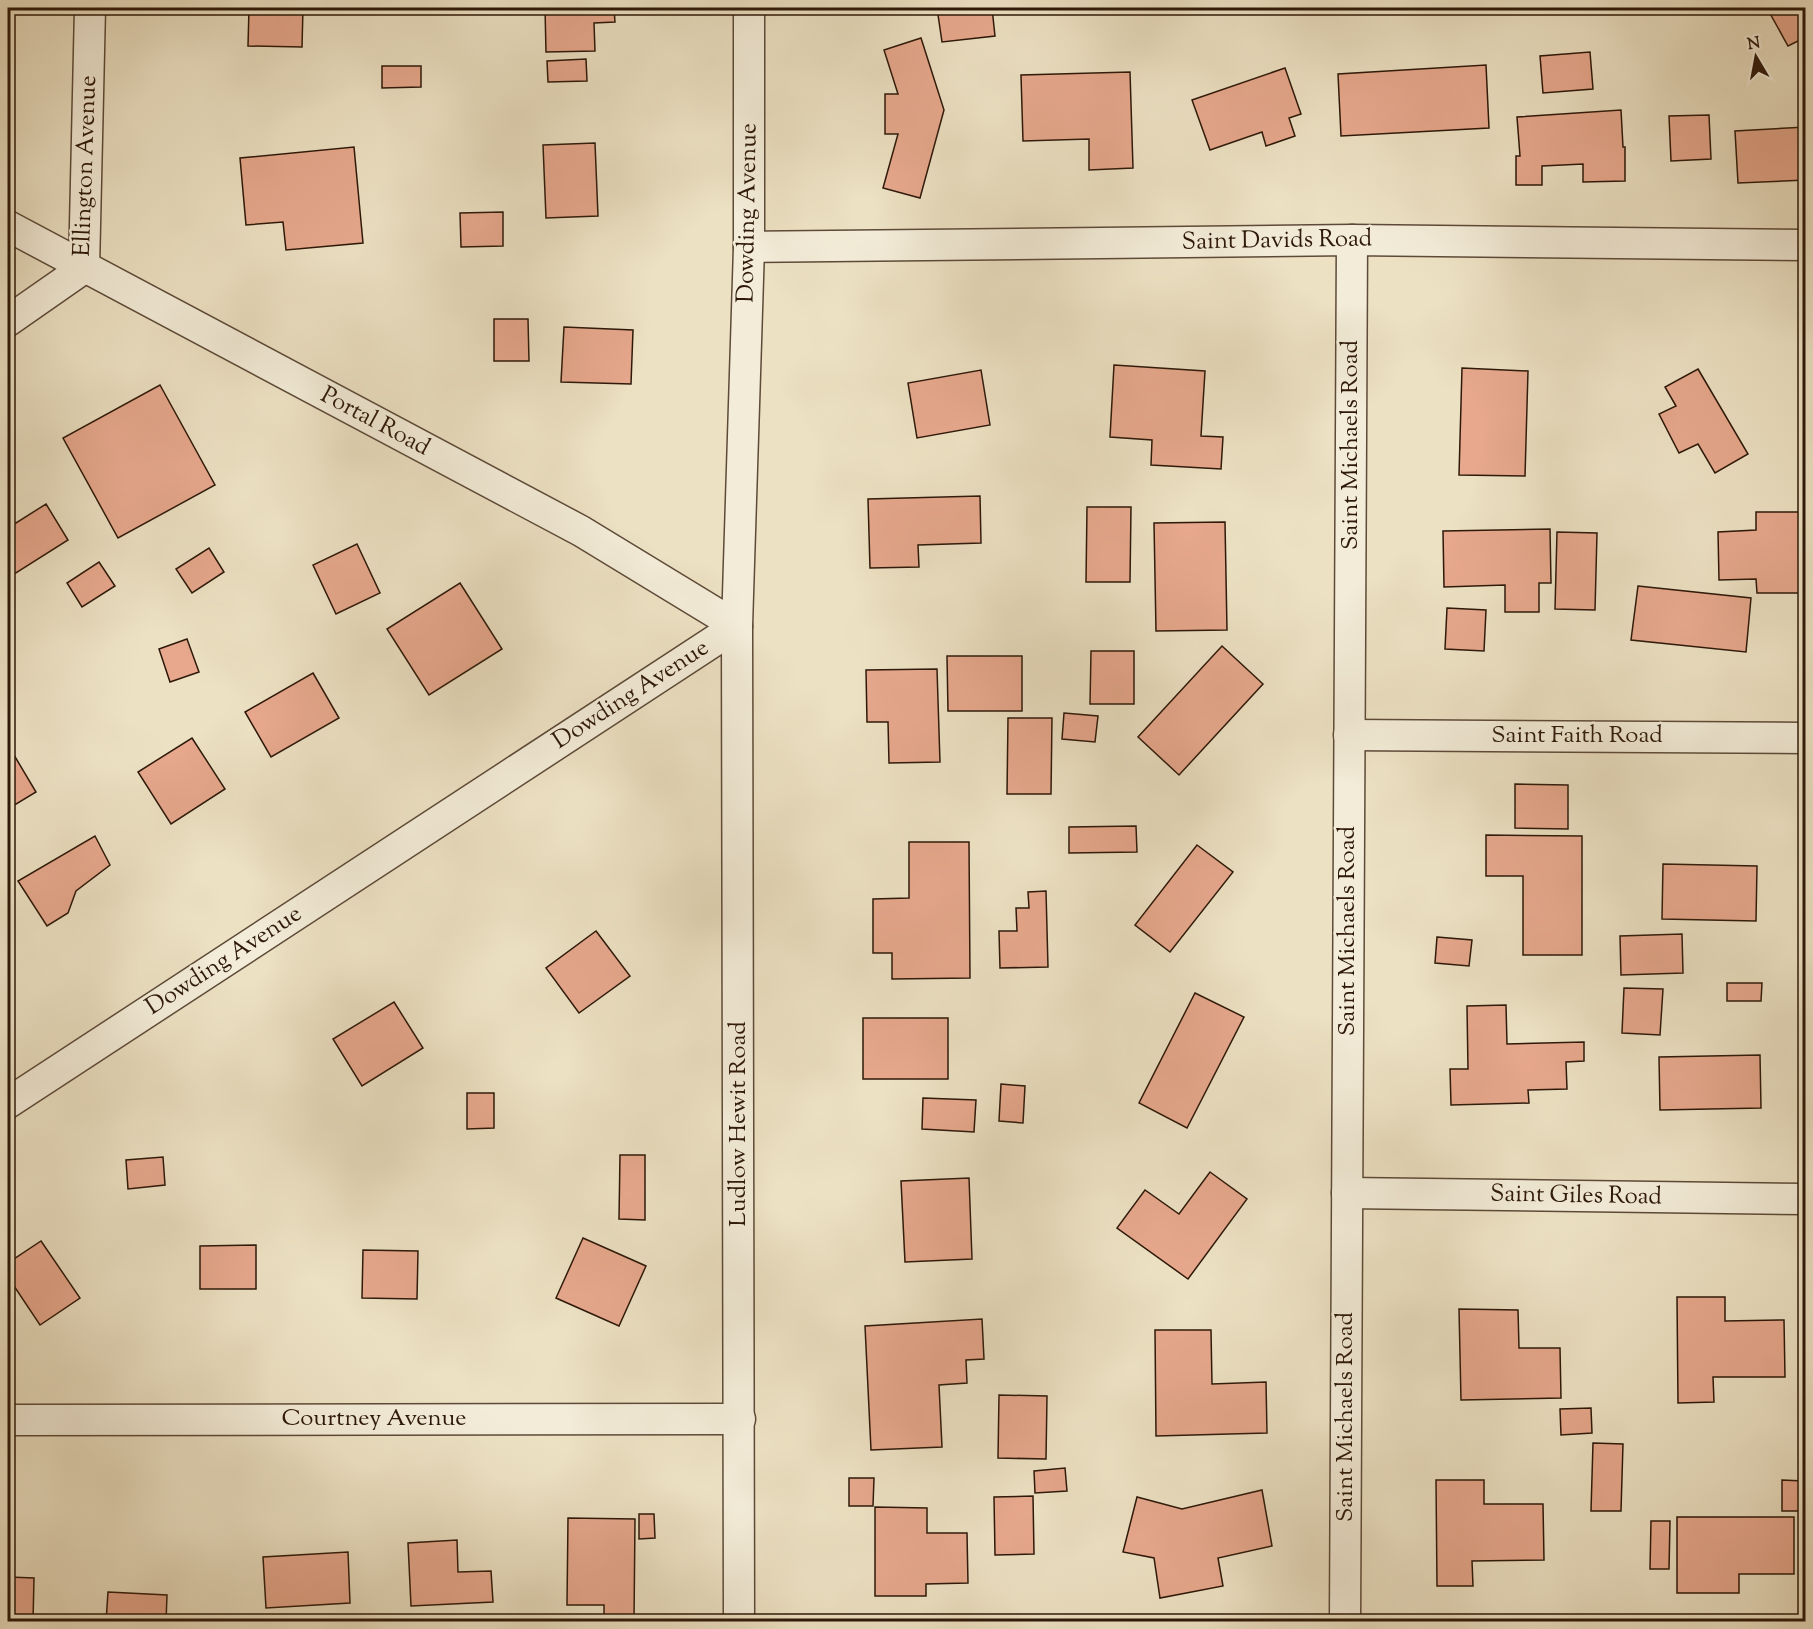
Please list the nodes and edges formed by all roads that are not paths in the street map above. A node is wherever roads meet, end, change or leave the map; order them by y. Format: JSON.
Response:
{"nodes":[{"id":1,"x":90,"y":8,"type":"edge"},
{"id":2,"x":749,"y":8,"type":"edge"},
{"id":3,"x":8,"y":226,"type":"edge"},
{"id":4,"x":1352,"y":240,"type":"junction"},
{"id":5,"x":1806,"y":245,"type":"edge"},
{"id":6,"x":749,"y":248,"type":"junction"},
{"id":7,"x":84,"y":268,"type":"junction"},
{"id":8,"x":8,"y":321,"type":"edge"},
{"id":9,"x":737,"y":626,"type":"junction"},
{"id":10,"x":1350,"y":735,"type":"junction"},
{"id":11,"x":1806,"y":738,"type":"edge"},
{"id":12,"x":8,"y":1103,"type":"edge"},
{"id":13,"x":1347,"y":1194,"type":"junction"},
{"id":14,"x":1806,"y":1199,"type":"edge"},
{"id":15,"x":740,"y":1419,"type":"junction"},
{"id":16,"x":8,"y":1420,"type":"edge"},
{"id":17,"x":739,"y":1622,"type":"edge"},
{"id":18,"x":1345,"y":1622,"type":"edge"}],
"edges":[{"from":1,"to":7,"type":"street","name":"Ellington Avenue"},
{"from":2,"to":6,"type":"street","name":"Dowding Avenue"},
{"from":3,"to":7,"type":"street","name":"Portal Road"},
{"from":4,"to":5,"type":"street","name":"Saint Davids Road"},
{"from":4,"to":6,"type":"street","name":"Saint Davids Road"},
{"from":4,"to":10,"type":"street","name":"Saint Michaels Road"},
{"from":6,"to":9,"type":"street","name":"Dowding Avenue"},
{"from":7,"to":8,"type":"street","name":"Ellington Avenue"},
{"from":7,"to":9,"type":"street","name":"Portal Road"},
{"from":9,"to":12,"type":"street","name":"Dowding Avenue"},
{"from":9,"to":15,"type":"street","name":"Ludlow Hewit Road"},
{"from":10,"to":11,"type":"street","name":"Saint Faith Road"},
{"from":10,"to":13,"type":"street","name":"Saint Michaels Road"},
{"from":13,"to":14,"type":"street","name":"Saint Giles Road"},
{"from":13,"to":18,"type":"street","name":"Saint Michaels Road"},
{"from":15,"to":16,"type":"street","name":"Courtney Avenue"},
{"from":15,"to":17,"type":"street","name":"Ludlow Hewit Road"}]}
